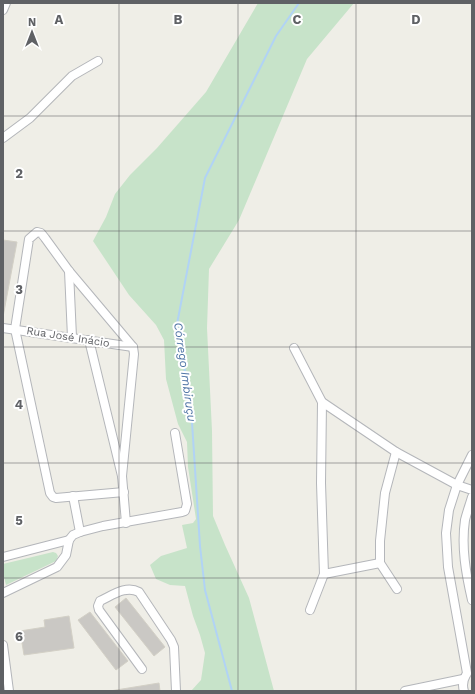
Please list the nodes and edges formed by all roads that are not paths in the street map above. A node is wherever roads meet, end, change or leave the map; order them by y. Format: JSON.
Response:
{"nodes":[{"id":1,"x":6,"y":3,"type":"edge"},
{"id":2,"x":3,"y":10,"type":"edge"},
{"id":3,"x":98,"y":61,"type":"dead end"},
{"id":4,"x":3,"y":138,"type":"edge"},
{"id":5,"x":69,"y":270,"type":"junction"},
{"id":6,"x":3,"y":328,"type":"edge"},
{"id":7,"x":15,"y":329,"type":"junction"},
{"id":8,"x":72,"y":337,"type":"junction"},
{"id":9,"x":89,"y":340,"type":"junction"},
{"id":10,"x":133,"y":347,"type":"junction"},
{"id":11,"x":294,"y":348,"type":"dead end"},
{"id":12,"x":322,"y":402,"type":"junction"},
{"id":13,"x":175,"y":433,"type":"dead end"},
{"id":14,"x":396,"y":452,"type":"junction"},
{"id":15,"x":472,"y":455,"type":"edge"},
{"id":16,"x":122,"y":476,"type":"junction"},
{"id":17,"x":457,"y":485,"type":"junction"},
{"id":18,"x":472,"y":490,"type":"edge"},
{"id":19,"x":124,"y":492,"type":"junction"},
{"id":20,"x":72,"y":496,"type":"junction"},
{"id":21,"x":472,"y":497,"type":"edge"},
{"id":22,"x":126,"y":523,"type":"junction"},
{"id":23,"x":80,"y":532,"type":"junction"},
{"id":24,"x":69,"y":540,"type":"junction"},
{"id":25,"x":3,"y":557,"type":"edge"},
{"id":26,"x":380,"y":563,"type":"junction"},
{"id":27,"x":324,"y":574,"type":"junction"},
{"id":28,"x":397,"y":589,"type":"dead end"},
{"id":29,"x":3,"y":592,"type":"edge"},
{"id":30,"x":472,"y":600,"type":"edge"},
{"id":31,"x":310,"y":610,"type":"dead end"},
{"id":32,"x":3,"y":645,"type":"edge"},
{"id":33,"x":4,"y":667,"type":"edge"},
{"id":34,"x":142,"y":669,"type":"dead end"},
{"id":35,"x":467,"y":674,"type":"edge"},
{"id":36,"x":9,"y":691,"type":"edge"},
{"id":37,"x":176,"y":691,"type":"edge"},
{"id":38,"x":405,"y":691,"type":"edge"},
{"id":39,"x":460,"y":691,"type":"edge"}],
"edges":[{"from":1,"to":2,"type":"street"},
{"from":3,"to":4,"type":"street"},
{"from":5,"to":7,"type":"street"},
{"from":5,"to":8,"type":"street"},
{"from":5,"to":10,"type":"street"},
{"from":6,"to":7,"type":"street","name":"Rua José Inácio"},
{"from":7,"to":8,"type":"street","name":"Rua José Inácio"},
{"from":7,"to":20,"type":"street"},
{"from":8,"to":9,"type":"street","name":"Rua José Inácio"},
{"from":9,"to":10,"type":"street","name":"Rua José Inácio"},
{"from":9,"to":16,"type":"street"},
{"from":10,"to":16,"type":"street"},
{"from":11,"to":12,"type":"street"},
{"from":12,"to":14,"type":"street"},
{"from":12,"to":27,"type":"street"},
{"from":13,"to":22,"type":"street"},
{"from":14,"to":17,"type":"street"},
{"from":14,"to":26,"type":"street"},
{"from":15,"to":17,"type":"street"},
{"from":16,"to":19,"type":"street"},
{"from":17,"to":18,"type":"street"},
{"from":17,"to":35,"type":"street"},
{"from":19,"to":20,"type":"street"},
{"from":19,"to":22,"type":"street"},
{"from":20,"to":23,"type":"street"},
{"from":21,"to":30,"type":"street"},
{"from":22,"to":23,"type":"street"},
{"from":23,"to":24,"type":"street"},
{"from":24,"to":25,"type":"street"},
{"from":24,"to":29,"type":"street"},
{"from":26,"to":27,"type":"street"},
{"from":26,"to":28,"type":"street"},
{"from":27,"to":31,"type":"street"},
{"from":32,"to":33,"type":"street"},
{"from":33,"to":36,"type":"street"},
{"from":34,"to":37,"type":"street"},
{"from":35,"to":38,"type":"street"},
{"from":35,"to":39,"type":"street"}]}
